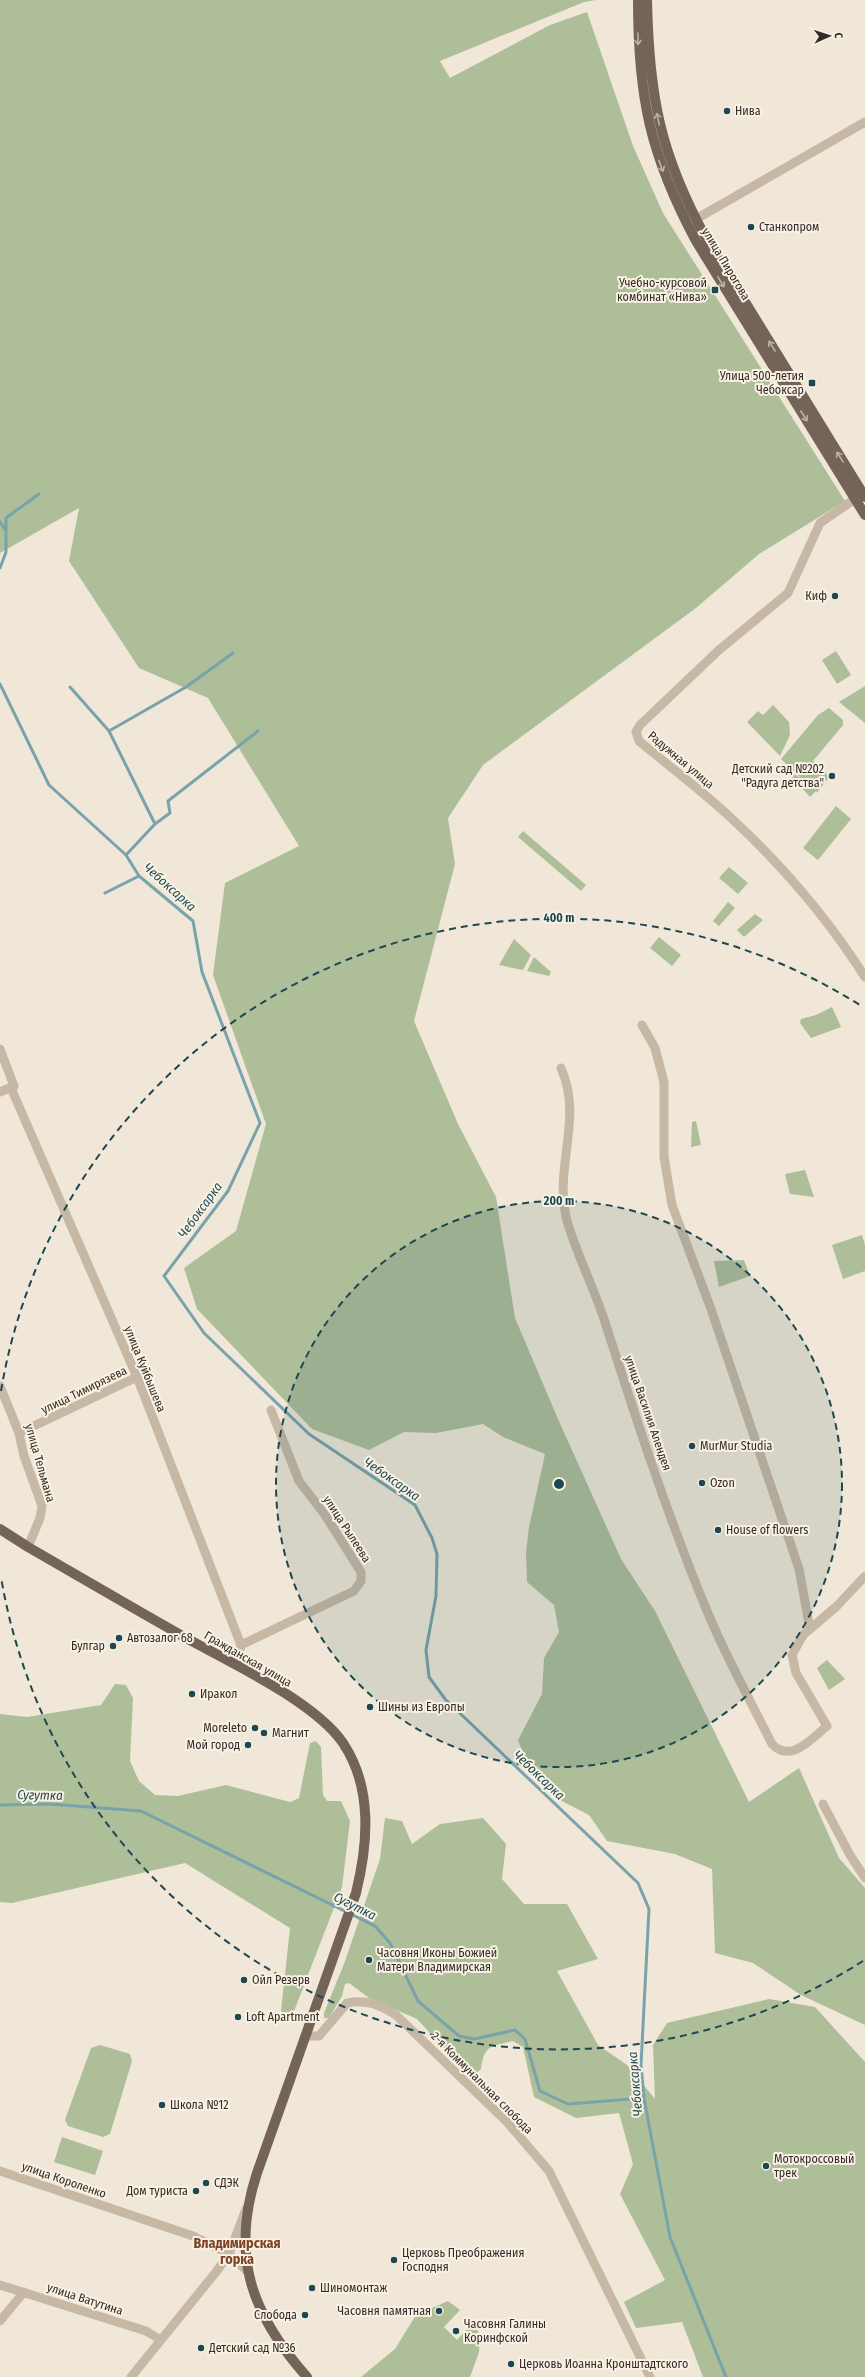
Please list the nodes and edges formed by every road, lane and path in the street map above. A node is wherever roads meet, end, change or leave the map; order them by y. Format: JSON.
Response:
{"nodes":[{"id":1,"x":638,"y":0,"type":"edge"},
{"id":2,"x":648,"y":0,"type":"edge"},
{"id":3,"x":644,"y":66,"type":"junction"},
{"id":4,"x":865,"y":122,"type":"edge"},
{"id":5,"x":691,"y":222,"type":"junction"},
{"id":6,"x":748,"y":317,"type":"junction"},
{"id":7,"x":863,"y":488,"type":"edge"},
{"id":8,"x":855,"y":499,"type":"junction"},
{"id":9,"x":865,"y":515,"type":"edge"},
{"id":10,"x":865,"y":977,"type":"edge"},
{"id":11,"x":642,"y":1025,"type":"dead end"},
{"id":12,"x":0,"y":1049,"type":"edge"},
{"id":13,"x":561,"y":1068,"type":"dead end"},
{"id":14,"x":12,"y":1087,"type":"junction"},
{"id":15,"x":0,"y":1092,"type":"edge"},
{"id":16,"x":137,"y":1377,"type":"junction"},
{"id":17,"x":0,"y":1386,"type":"edge"},
{"id":18,"x":271,"y":1410,"type":"dead end"},
{"id":19,"x":19,"y":1434,"type":"junction"},
{"id":20,"x":0,"y":1529,"type":"edge"},
{"id":21,"x":28,"y":1547,"type":"junction"},
{"id":22,"x":865,"y":1576,"type":"edge"},
{"id":23,"x":810,"y":1629,"type":"junction"},
{"id":24,"x":241,"y":1645,"type":"junction"},
{"id":25,"x":234,"y":1663,"type":"junction"},
{"id":26,"x":823,"y":1804,"type":"dead end"},
{"id":27,"x":865,"y":1878,"type":"edge"},
{"id":28,"x":305,"y":2036,"type":"junction"},
{"id":29,"x":0,"y":2171,"type":"edge"},
{"id":30,"x":247,"y":2208,"type":"junction"},
{"id":31,"x":229,"y":2254,"type":"junction"},
{"id":32,"x":248,"y":2272,"type":"junction"},
{"id":33,"x":0,"y":2285,"type":"edge"},
{"id":34,"x":24,"y":2292,"type":"junction"},
{"id":35,"x":0,"y":2320,"type":"edge"},
{"id":36,"x":161,"y":2340,"type":"junction"},
{"id":37,"x":131,"y":2377,"type":"edge"},
{"id":38,"x":307,"y":2377,"type":"edge"},
{"id":39,"x":650,"y":2377,"type":"edge"}],
"edges":[{"from":1,"to":3,"type":"main road","name":"улица Пирогова","one_way":true},
{"from":2,"to":3,"type":"main road","name":"улица Пирогова"},
{"from":3,"to":5,"type":"main road","name":"улица Пирогова"},
{"from":4,"to":5,"type":"street"},
{"from":5,"to":6,"type":"main road","name":"улица Пирогова"},
{"from":7,"to":6,"type":"main road","name":"улица Пирогова","one_way":true},
{"from":6,"to":8,"type":"main road","name":"улица Пирогова","one_way":true},
{"from":7,"to":8,"type":"main road"},
{"from":8,"to":9,"type":"main road","name":"улица Пирогова"},
{"from":8,"to":10,"type":"street","name":"Радужная улица"},
{"from":11,"to":23,"type":"street"},
{"from":12,"to":14,"type":"street","name":"улица Куйбышева"},
{"from":13,"to":23,"type":"street","name":"улица Василия Алендея"},
{"from":14,"to":15,"type":"street"},
{"from":14,"to":16,"type":"street","name":"улица Куйбышева"},
{"from":16,"to":19,"type":"street","name":"улица Тимирязева"},
{"from":16,"to":24,"type":"street","name":"улица Куйбышева"},
{"from":17,"to":19,"type":"street","name":"улица Тельмана"},
{"from":18,"to":24,"type":"street","name":"улица Рылеева"},
{"from":19,"to":21,"type":"street","name":"улица Тельмана"},
{"from":20,"to":21,"type":"main road","name":"Гражданская улица"},
{"from":21,"to":25,"type":"main road","name":"Гражданская улица"},
{"from":22,"to":23,"type":"street"},
{"from":24,"to":25,"type":"street"},
{"from":25,"to":28,"type":"main road","name":"Гражданская улица"},
{"from":26,"to":27,"type":"street"},
{"from":28,"to":30,"type":"main road","name":"Гражданская улица"},
{"from":28,"to":39,"type":"street","name":"2-я Коммунальная слобода"},
{"from":29,"to":31,"type":"street","name":"улица Короленко"},
{"from":30,"to":31,"type":"street"},
{"from":30,"to":32,"type":"main road","name":"Гражданская улица"},
{"from":31,"to":32,"type":"street","name":"улица Короленко"},
{"from":31,"to":36,"type":"street"},
{"from":32,"to":38,"type":"main road","name":"Гражданская улица"},
{"from":33,"to":34,"type":"street","name":"улица Ватутина"},
{"from":34,"to":35,"type":"street"},
{"from":34,"to":36,"type":"street","name":"улица Ватутина"},
{"from":36,"to":37,"type":"street"}]}
